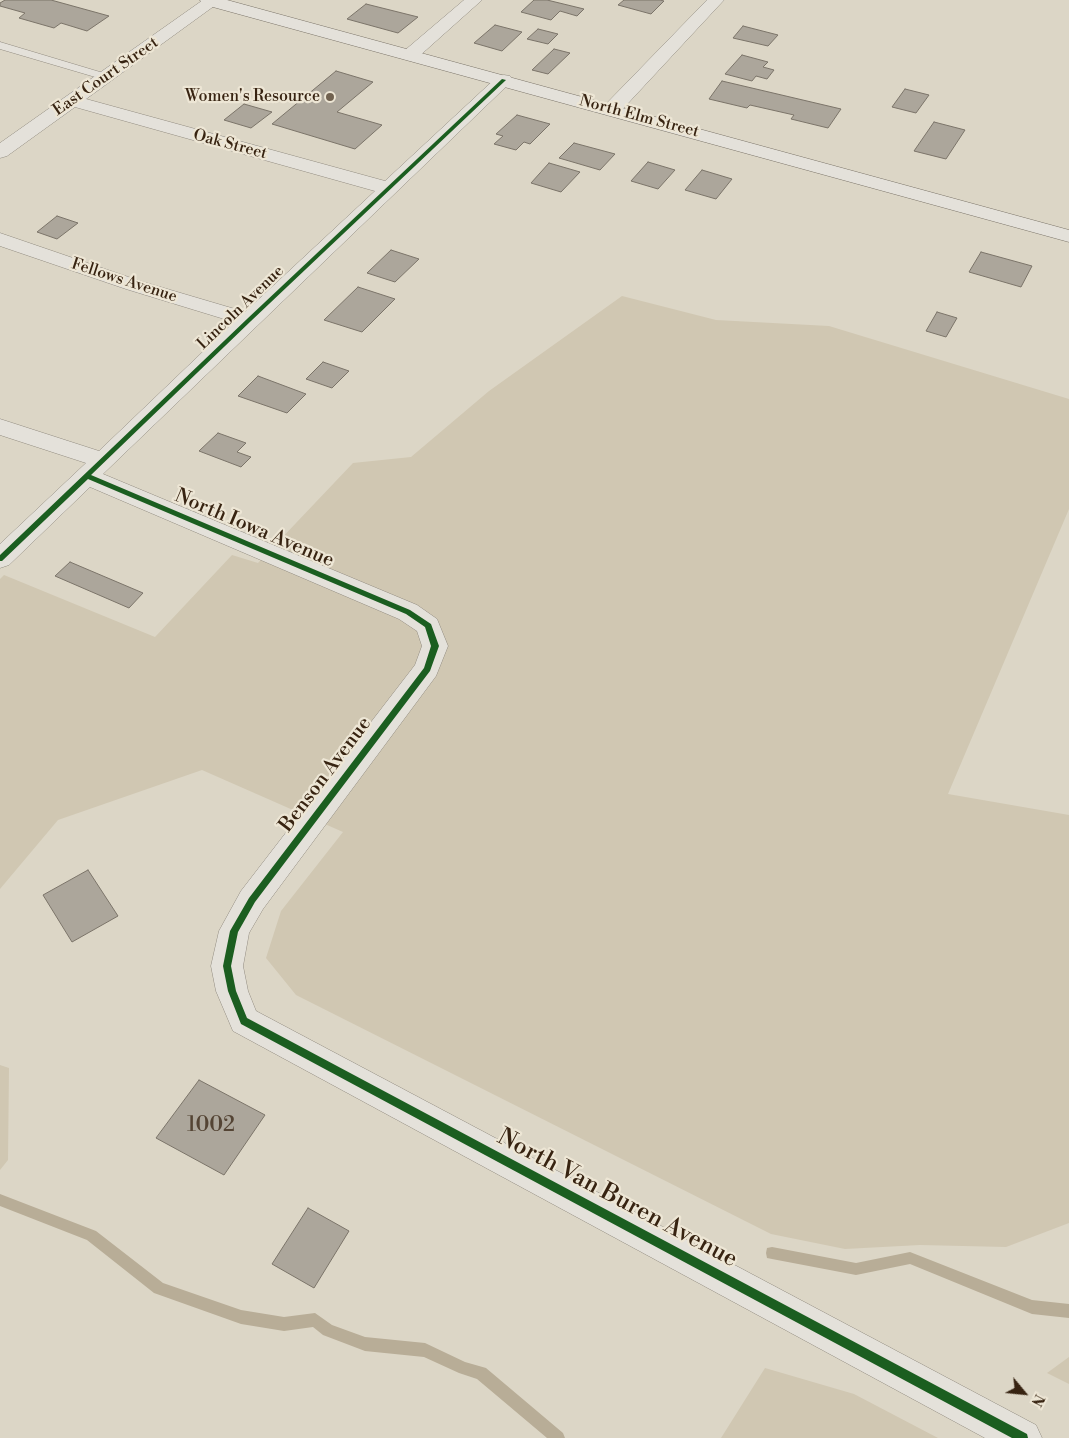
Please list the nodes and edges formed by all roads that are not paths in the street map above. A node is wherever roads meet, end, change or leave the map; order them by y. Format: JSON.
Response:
{"nodes":[{"id":1,"x":474,"y":0,"type":"edge"},
{"id":2,"x":716,"y":0,"type":"edge"},
{"id":3,"x":210,"y":1,"type":"edge"},
{"id":4,"x":0,"y":45,"type":"edge"},
{"id":5,"x":410,"y":55,"type":"junction"},
{"id":6,"x":106,"y":77,"type":"junction"},
{"id":7,"x":504,"y":80,"type":"junction"},
{"id":8,"x":72,"y":101,"type":"junction"},
{"id":9,"x":612,"y":110,"type":"junction"},
{"id":10,"x":0,"y":152,"type":"edge"},
{"id":11,"x":388,"y":188,"type":"junction"},
{"id":12,"x":1069,"y":236,"type":"edge"},
{"id":13,"x":0,"y":239,"type":"edge"},
{"id":14,"x":249,"y":320,"type":"junction"},
{"id":15,"x":0,"y":426,"type":"edge"},
{"id":16,"x":95,"y":468,"type":"junction"},
{"id":17,"x":0,"y":559,"type":"edge"},
{"id":18,"x":408,"y":612,"type":"joint"},
{"id":19,"x":227,"y":966,"type":"joint"},
{"id":20,"x":1023,"y":1438,"type":"edge"}],
"edges":[{"from":1,"to":5,"type":"street"},
{"from":2,"to":9,"type":"street"},
{"from":3,"to":5,"type":"street","name":"North Elm Street"},
{"from":3,"to":6,"type":"street","name":"East Court Street"},
{"from":4,"to":6,"type":"lane"},
{"from":5,"to":7,"type":"street","name":"North Elm Street"},
{"from":6,"to":8,"type":"street","name":"East Court Street"},
{"from":7,"to":9,"type":"street","name":"North Elm Street"},
{"from":7,"to":11,"type":"street","name":"Lincoln Avenue"},
{"from":8,"to":10,"type":"street","name":"East Court Street"},
{"from":8,"to":11,"type":"street","name":"Oak Street"},
{"from":9,"to":12,"type":"street","name":"North Elm Street"},
{"from":11,"to":14,"type":"street","name":"Lincoln Avenue"},
{"from":13,"to":14,"type":"street","name":"Fellows Avenue"},
{"from":14,"to":16,"type":"street","name":"Lincoln Avenue"},
{"from":15,"to":16,"type":"street","name":"North Iowa Avenue"},
{"from":16,"to":17,"type":"street","name":"Lincoln Avenue"},
{"from":16,"to":18,"type":"street","name":"North Iowa Avenue"},
{"from":18,"to":19,"type":"street","name":"Benson Avenue"},
{"from":19,"to":20,"type":"street","name":"North Van Buren Avenue"}]}
